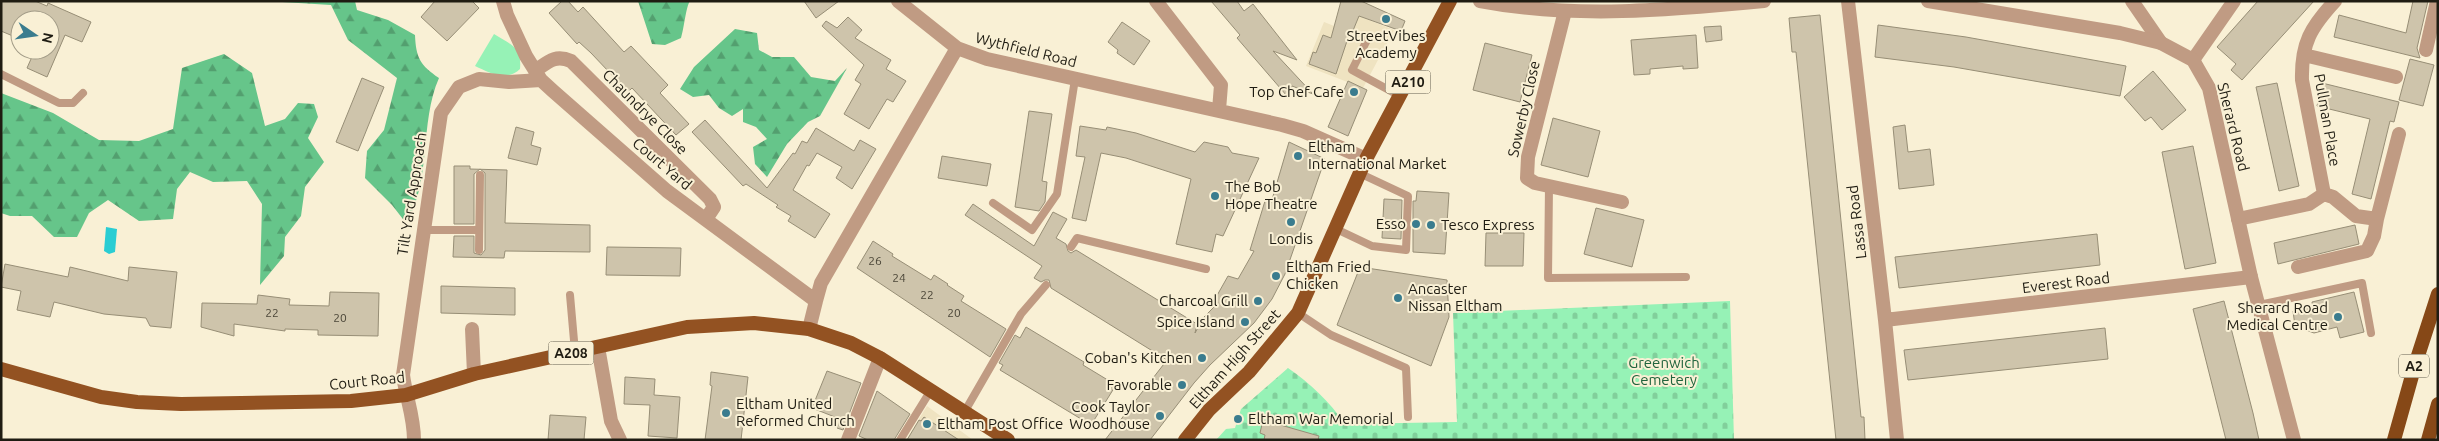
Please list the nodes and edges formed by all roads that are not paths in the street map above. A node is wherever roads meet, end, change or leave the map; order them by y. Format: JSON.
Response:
{"nodes":[{"id":1,"x":503,"y":1,"type":"edge"},
{"id":2,"x":898,"y":1,"type":"edge"},
{"id":3,"x":1156,"y":1,"type":"edge"},
{"id":4,"x":1450,"y":1,"type":"edge"},
{"id":5,"x":1480,"y":1,"type":"edge"},
{"id":6,"x":1764,"y":1,"type":"edge"},
{"id":7,"x":1848,"y":1,"type":"edge"},
{"id":8,"x":1928,"y":1,"type":"edge"},
{"id":9,"x":2132,"y":1,"type":"edge"},
{"id":10,"x":2234,"y":1,"type":"edge"},
{"id":11,"x":2335,"y":1,"type":"edge"},
{"id":12,"x":2437,"y":1,"type":"edge"},
{"id":13,"x":1716,"y":3,"type":"edge"},
{"id":14,"x":1565,"y":11,"type":"junction"},
{"id":15,"x":1368,"y":38,"type":"dead end"},
{"id":16,"x":2161,"y":43,"type":"junction"},
{"id":17,"x":957,"y":48,"type":"junction"},
{"id":18,"x":2426,"y":50,"type":"dead end"},
{"id":19,"x":2304,"y":55,"type":"junction"},
{"id":20,"x":2193,"y":60,"type":"junction"},
{"id":21,"x":1,"y":74,"type":"edge"},
{"id":22,"x":538,"y":76,"type":"junction"},
{"id":23,"x":2396,"y":77,"type":"dead end"},
{"id":24,"x":1075,"y":78,"type":"junction"},
{"id":25,"x":83,"y":94,"type":"dead end"},
{"id":26,"x":1400,"y":96,"type":"junction"},
{"id":27,"x":1219,"y":110,"type":"junction"},
{"id":28,"x":2399,"y":134,"type":"dead end"},
{"id":29,"x":1366,"y":159,"type":"junction"},
{"id":30,"x":1359,"y":174,"type":"junction"},
{"id":31,"x":480,"y":175,"type":"dead end"},
{"id":32,"x":1549,"y":186,"type":"junction"},
{"id":33,"x":2324,"y":194,"type":"junction"},
{"id":34,"x":1622,"y":202,"type":"dead end"},
{"id":35,"x":993,"y":204,"type":"dead end"},
{"id":36,"x":706,"y":219,"type":"junction"},
{"id":37,"x":2238,"y":219,"type":"junction"},
{"id":38,"x":2377,"y":219,"type":"junction"},
{"id":39,"x":1334,"y":228,"type":"junction"},
{"id":40,"x":422,"y":230,"type":"junction"},
{"id":41,"x":479,"y":230,"type":"junction"},
{"id":42,"x":1071,"y":247,"type":"dead end"},
{"id":43,"x":479,"y":250,"type":"dead end"},
{"id":44,"x":2298,"y":267,"type":"dead end"},
{"id":45,"x":1206,"y":269,"type":"dead end"},
{"id":46,"x":1686,"y":277,"type":"dead end"},
{"id":47,"x":2251,"y":277,"type":"junction"},
{"id":48,"x":1046,"y":285,"type":"dead end"},
{"id":49,"x":2438,"y":294,"type":"edge"},
{"id":50,"x":570,"y":295,"type":"dead end"},
{"id":51,"x":816,"y":301,"type":"junction"},
{"id":52,"x":2259,"y":305,"type":"junction"},
{"id":53,"x":1298,"y":313,"type":"junction"},
{"id":54,"x":1885,"y":320,"type":"junction"},
{"id":55,"x":472,"y":329,"type":"dead end"},
{"id":56,"x":809,"y":329,"type":"junction"},
{"id":57,"x":2370,"y":333,"type":"dead end"},
{"id":58,"x":598,"y":347,"type":"junction"},
{"id":59,"x":575,"y":352,"type":"junction"},
{"id":60,"x":880,"y":358,"type":"junction"},
{"id":61,"x":1,"y":369,"type":"edge"},
{"id":62,"x":474,"y":374,"type":"junction"},
{"id":63,"x":931,"y":390,"type":"junction"},
{"id":64,"x":406,"y":395,"type":"junction"},
{"id":65,"x":2438,"y":404,"type":"edge"},
{"id":66,"x":965,"y":412,"type":"junction"},
{"id":67,"x":1408,"y":417,"type":"dead end"},
{"id":68,"x":414,"y":440,"type":"edge"},
{"id":69,"x":620,"y":440,"type":"edge"},
{"id":70,"x":848,"y":440,"type":"edge"},
{"id":71,"x":900,"y":440,"type":"edge"},
{"id":72,"x":1008,"y":440,"type":"edge"},
{"id":73,"x":1185,"y":440,"type":"edge"},
{"id":74,"x":1897,"y":440,"type":"edge"},
{"id":75,"x":2294,"y":440,"type":"edge"},
{"id":76,"x":2394,"y":440,"type":"edge"},
{"id":77,"x":2428,"y":440,"type":"edge"}],
"edges":[{"from":1,"to":22,"type":"street","name":"Court Yard"},
{"from":2,"to":17,"type":"street"},
{"from":3,"to":27,"type":"street"},
{"from":4,"to":26,"type":"main road","name":"Eltham High Street","number":"A210"},
{"from":5,"to":14,"type":"street"},
{"from":6,"to":13,"type":"street"},
{"from":7,"to":54,"type":"street","name":"Lassa Road"},
{"from":8,"to":16,"type":"street"},
{"from":9,"to":16,"type":"street"},
{"from":10,"to":20,"type":"street"},
{"from":11,"to":19,"type":"street","name":"Pullman Place"},
{"from":12,"to":18,"type":"street"},
{"from":13,"to":14,"type":"street"},
{"from":14,"to":32,"type":"street","name":"Sowerby Close"},
{"from":15,"to":26,"type":"lane"},
{"from":16,"to":20,"type":"street"},
{"from":17,"to":24,"type":"street","name":"Wythfield Road"},
{"from":17,"to":51,"type":"street","name":"Wythfield Road"},
{"from":19,"to":23,"type":"street"},
{"from":19,"to":33,"type":"street","name":"Pullman Place"},
{"from":20,"to":37,"type":"street","name":"Sherard Road"},
{"from":21,"to":25,"type":"lane"},
{"from":22,"to":36,"type":"street","name":"Court Yard"},
{"from":22,"to":36,"type":"street","name":"Chaundrye Close"},
{"from":22,"to":40,"type":"street","name":"Tilt Yard Approach"},
{"from":24,"to":27,"type":"street","name":"Wythfield Road"},
{"from":24,"to":35,"type":"lane"},
{"from":26,"to":29,"type":"main road","name":"Eltham High Street","number":"A210"},
{"from":27,"to":29,"type":"street","name":"Wythfield Road"},
{"from":28,"to":38,"type":"street"},
{"from":29,"to":30,"type":"main road","name":"Eltham High Street","number":"A210"},
{"from":30,"to":39,"type":"main road","name":"Eltham High Street","number":"A210"},
{"from":30,"to":39,"type":"lane"},
{"from":31,"to":41,"type":"lane"},
{"from":32,"to":34,"type":"street","name":"Sowerby Close"},
{"from":32,"to":46,"type":"lane"},
{"from":33,"to":37,"type":"street"},
{"from":33,"to":38,"type":"street"},
{"from":36,"to":51,"type":"street","name":"Court Yard"},
{"from":37,"to":47,"type":"street","name":"Sherard Road"},
{"from":38,"to":44,"type":"street"},
{"from":39,"to":53,"type":"main road","name":"Eltham High Street","number":"A210"},
{"from":40,"to":41,"type":"lane"},
{"from":40,"to":64,"type":"street","name":"Tilt Yard Approach"},
{"from":41,"to":43,"type":"lane"},
{"from":42,"to":45,"type":"lane"},
{"from":47,"to":52,"type":"street","name":"Sherard Road"},
{"from":47,"to":54,"type":"street","name":"Everest Road"},
{"from":48,"to":66,"type":"lane"},
{"from":49,"to":76,"type":"highway","number":"A2"},
{"from":50,"to":59,"type":"lane"},
{"from":51,"to":56,"type":"street"},
{"from":52,"to":57,"type":"lane"},
{"from":52,"to":75,"type":"street","name":"Sherard Road"},
{"from":53,"to":67,"type":"lane"},
{"from":53,"to":73,"type":"main road","name":"Eltham High Street","number":"A210"},
{"from":54,"to":74,"type":"street","name":"Lassa Road"},
{"from":55,"to":62,"type":"street"},
{"from":56,"to":58,"type":"main road","name":"Court Road","number":"A208"},
{"from":56,"to":60,"type":"main road","number":"A208"},
{"from":58,"to":59,"type":"main road","name":"Court Road","number":"A208"},
{"from":58,"to":69,"type":"street"},
{"from":59,"to":62,"type":"main road","name":"Court Road","number":"A208"},
{"from":60,"to":63,"type":"main road","number":"A208"},
{"from":60,"to":70,"type":"street"},
{"from":61,"to":64,"type":"main road","name":"Court Road","number":"A208"},
{"from":62,"to":64,"type":"main road","name":"Court Road","number":"A208"},
{"from":63,"to":66,"type":"main road","number":"A208"},
{"from":63,"to":71,"type":"lane"},
{"from":64,"to":68,"type":"street","name":"Tilt Yard Approach"},
{"from":65,"to":77,"type":"highway"},
{"from":66,"to":72,"type":"main road","number":"A208"}]}
